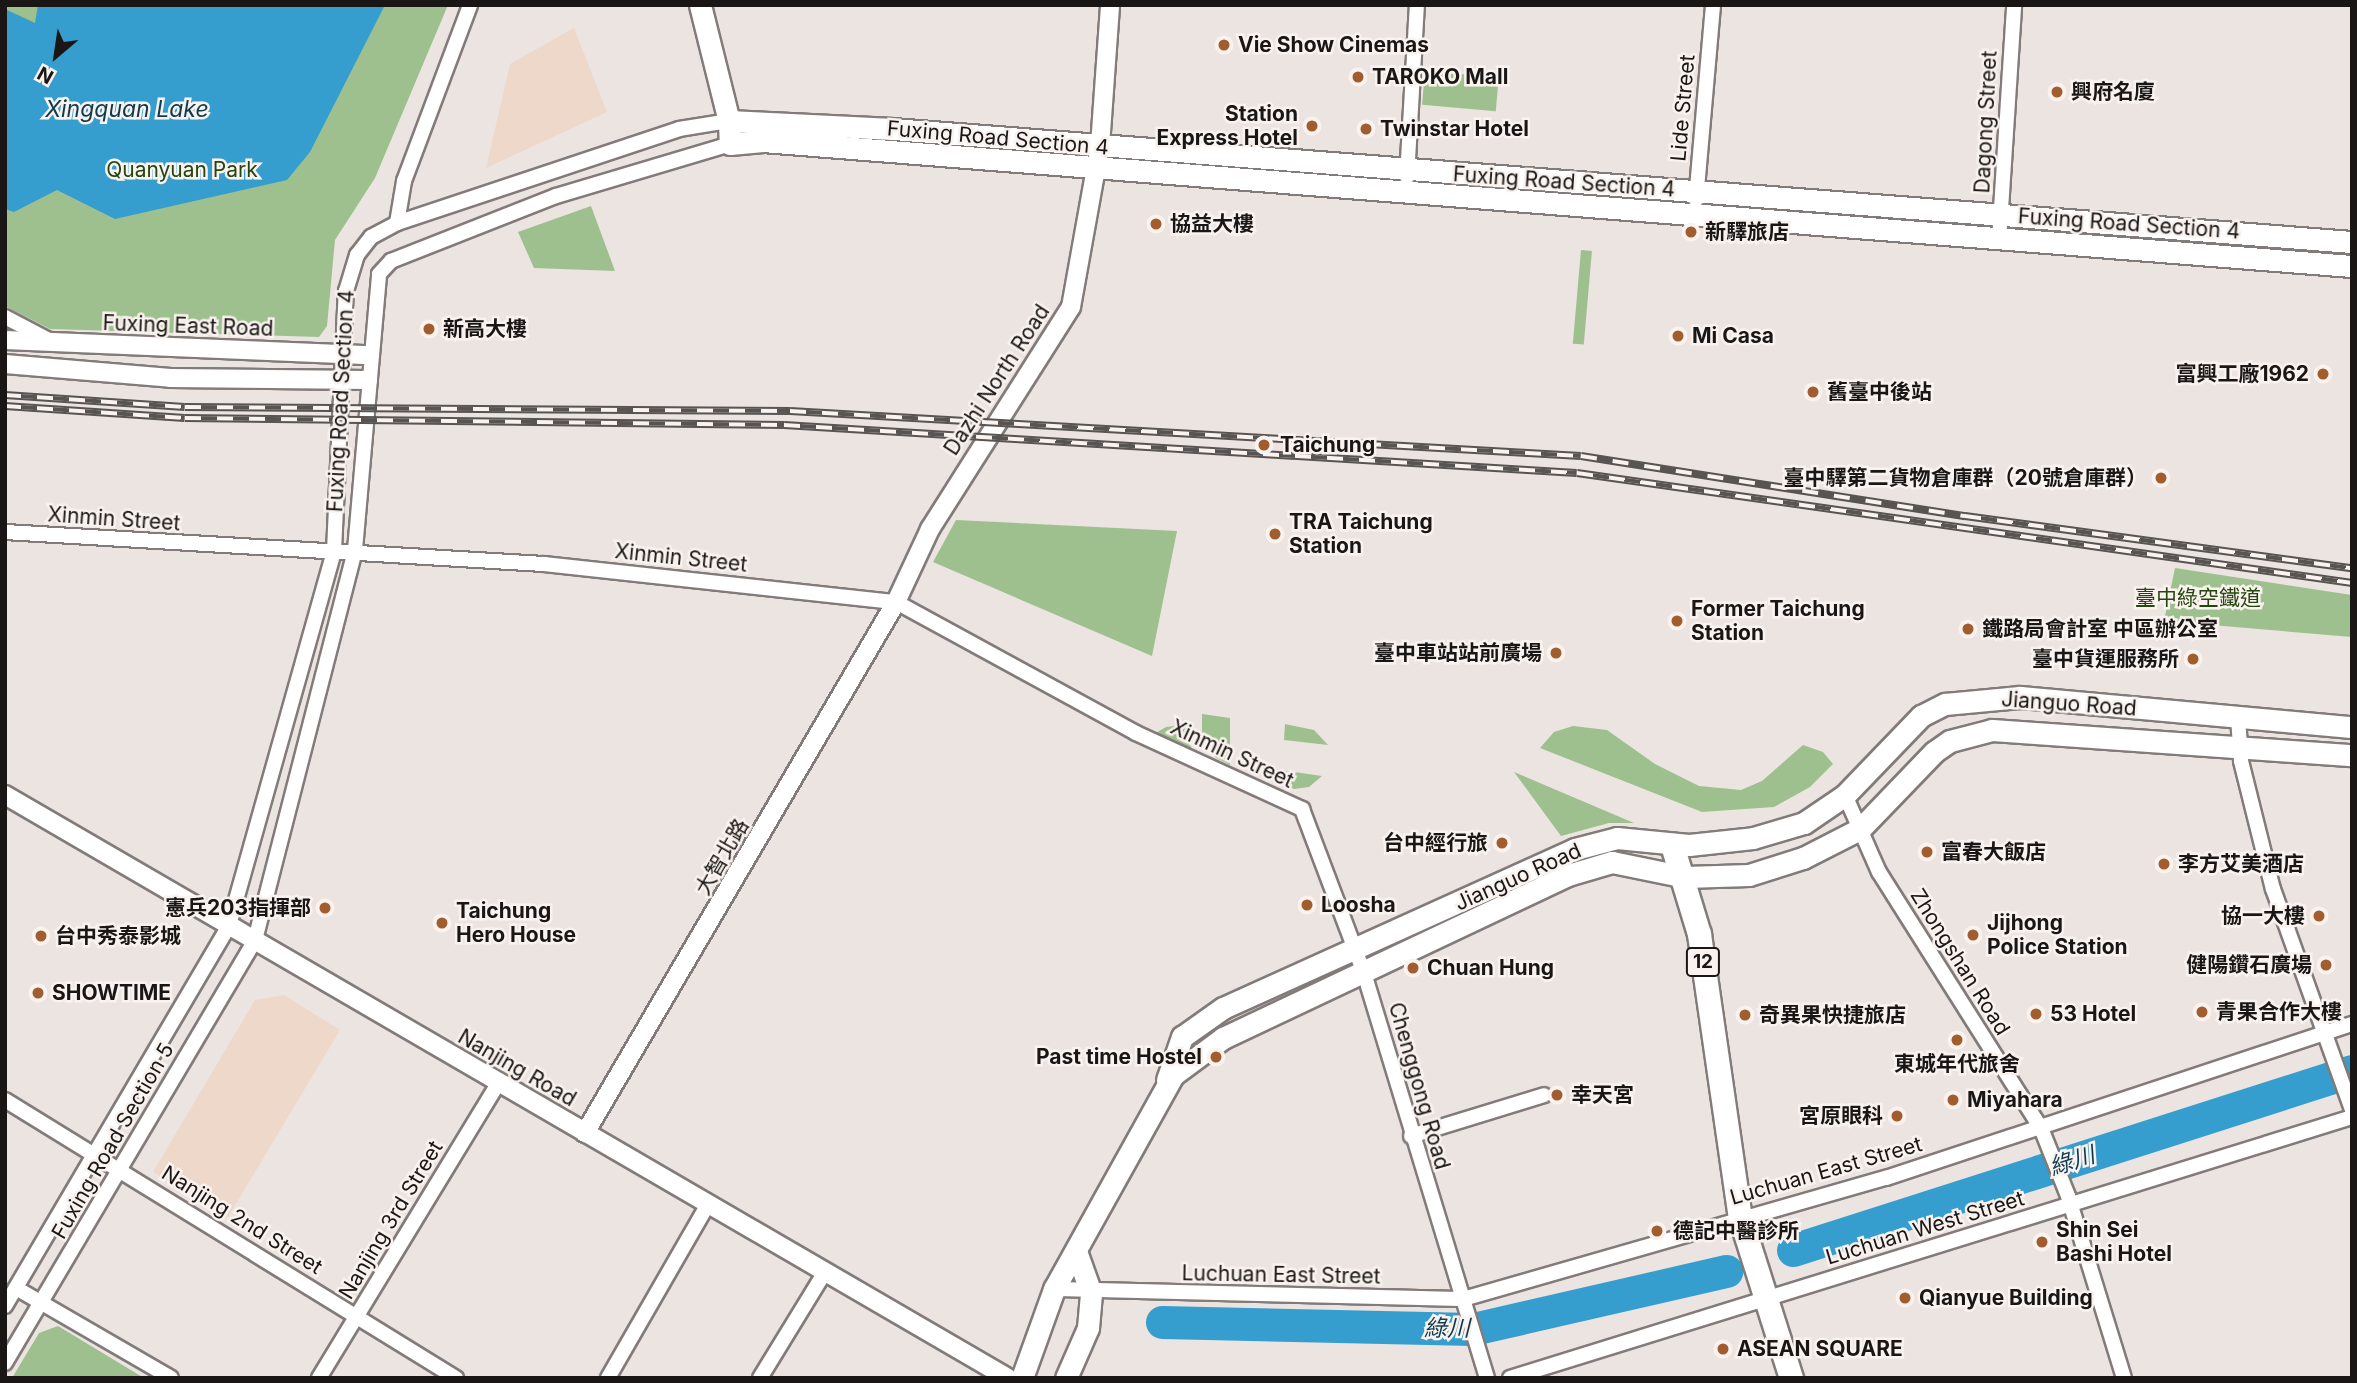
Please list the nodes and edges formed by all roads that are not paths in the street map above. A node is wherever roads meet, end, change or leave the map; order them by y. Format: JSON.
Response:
{"nodes":[{"id":1,"x":470,"y":5,"type":"edge"},
{"id":2,"x":701,"y":5,"type":"edge"},
{"id":3,"x":1110,"y":5,"type":"edge"},
{"id":4,"x":1417,"y":5,"type":"edge"},
{"id":5,"x":1713,"y":5,"type":"edge"},
{"id":6,"x":2014,"y":5,"type":"edge"},
{"id":7,"x":729,"y":121,"type":"junction"},
{"id":8,"x":730,"y":144,"type":"junction"},
{"id":9,"x":1100,"y":146,"type":"junction"},
{"id":10,"x":1097,"y":169,"type":"junction"},
{"id":11,"x":1408,"y":170,"type":"junction"},
{"id":12,"x":1406,"y":192,"type":"junction"},
{"id":13,"x":1697,"y":192,"type":"junction"},
{"id":14,"x":1695,"y":215,"type":"junction"},
{"id":15,"x":2002,"y":215,"type":"junction"},
{"id":16,"x":397,"y":223,"type":"junction"},
{"id":17,"x":1999,"y":240,"type":"junction"},
{"id":18,"x":2352,"y":242,"type":"edge"},
{"id":19,"x":2352,"y":266,"type":"edge"},
{"id":20,"x":5,"y":317,"type":"edge"},
{"id":21,"x":5,"y":340,"type":"edge"},
{"id":22,"x":55,"y":344,"type":"junction"},
{"id":23,"x":344,"y":353,"type":"junction"},
{"id":24,"x":370,"y":355,"type":"junction"},
{"id":25,"x":5,"y":364,"type":"edge"},
{"id":26,"x":343,"y":380,"type":"junction"},
{"id":27,"x":368,"y":380,"type":"junction"},
{"id":28,"x":5,"y":532,"type":"edge"},
{"id":29,"x":355,"y":550,"type":"junction"},
{"id":30,"x":334,"y":551,"type":"junction"},
{"id":31,"x":896,"y":603,"type":"junction"},
{"id":32,"x":2238,"y":717,"type":"junction"},
{"id":33,"x":2352,"y":727,"type":"edge"},
{"id":34,"x":2238,"y":744,"type":"junction"},
{"id":35,"x":2352,"y":755,"type":"edge"},
{"id":36,"x":5,"y":795,"type":"edge"},
{"id":37,"x":1845,"y":795,"type":"junction"},
{"id":38,"x":1302,"y":809,"type":"joint"},
{"id":39,"x":1860,"y":829,"type":"junction"},
{"id":40,"x":1672,"y":845,"type":"junction"},
{"id":41,"x":1685,"y":877,"type":"junction"},
{"id":42,"x":229,"y":925,"type":"junction"},
{"id":43,"x":255,"y":940,"type":"junction"},
{"id":44,"x":1356,"y":951,"type":"junction"},
{"id":45,"x":1364,"y":973,"type":"junction"},
{"id":46,"x":2352,"y":1024,"type":"edge"},
{"id":47,"x":2322,"y":1034,"type":"junction"},
{"id":48,"x":1182,"y":1037,"type":"junction"},
{"id":49,"x":1204,"y":1049,"type":"junction"},
{"id":50,"x":498,"y":1084,"type":"junction"},
{"id":51,"x":1163,"y":1091,"type":"junction"},
{"id":52,"x":1544,"y":1095,"type":"dead end"},
{"id":53,"x":5,"y":1100,"type":"edge"},
{"id":54,"x":2350,"y":1106,"type":"edge"},
{"id":55,"x":2352,"y":1117,"type":"edge"},
{"id":56,"x":2041,"y":1128,"type":"junction"},
{"id":57,"x":585,"y":1133,"type":"junction"},
{"id":58,"x":1411,"y":1136,"type":"junction"},
{"id":59,"x":97,"y":1156,"type":"junction"},
{"id":60,"x":121,"y":1171,"type":"junction"},
{"id":61,"x":2069,"y":1200,"type":"junction"},
{"id":62,"x":708,"y":1204,"type":"junction"},
{"id":63,"x":1742,"y":1224,"type":"junction"},
{"id":64,"x":1076,"y":1251,"type":"junction"},
{"id":65,"x":825,"y":1272,"type":"junction"},
{"id":66,"x":16,"y":1288,"type":"junction"},
{"id":67,"x":1054,"y":1289,"type":"junction"},
{"id":68,"x":1763,"y":1292,"type":"junction"},
{"id":69,"x":1091,"y":1293,"type":"junction"},
{"id":70,"x":1463,"y":1299,"type":"junction"},
{"id":71,"x":41,"y":1304,"type":"junction"},
{"id":72,"x":5,"y":1307,"type":"edge"},
{"id":73,"x":357,"y":1316,"type":"junction"},
{"id":74,"x":5,"y":1363,"type":"edge"},
{"id":75,"x":171,"y":1378,"type":"edge"},
{"id":76,"x":319,"y":1378,"type":"edge"},
{"id":77,"x":456,"y":1378,"type":"edge"},
{"id":78,"x":608,"y":1378,"type":"edge"},
{"id":79,"x":760,"y":1378,"type":"edge"},
{"id":80,"x":1008,"y":1378,"type":"edge"},
{"id":81,"x":1022,"y":1378,"type":"edge"},
{"id":82,"x":1066,"y":1378,"type":"edge"},
{"id":83,"x":1487,"y":1378,"type":"edge"},
{"id":84,"x":1510,"y":1378,"type":"edge"},
{"id":85,"x":1791,"y":1378,"type":"edge"},
{"id":86,"x":2124,"y":1378,"type":"edge"}],
"edges":[{"from":1,"to":16,"type":"street"},
{"from":2,"to":7,"type":"main road"},
{"from":3,"to":9,"type":"street","name":"Dazhi North Road"},
{"from":4,"to":11,"type":"street"},
{"from":5,"to":13,"type":"street","name":"Lide Street"},
{"from":6,"to":15,"type":"street","name":"Dagong Street"},
{"from":7,"to":8,"type":"main road"},
{"from":7,"to":9,"type":"main road","name":"Fuxing Road Section 4"},
{"from":7,"to":16,"type":"street","name":"Fuxing Road Section 4"},
{"from":8,"to":10,"type":"main road","name":"Fuxing Road Section 4"},
{"from":8,"to":24,"type":"street","name":"Fuxing Road Section 4"},
{"from":9,"to":10,"type":"street","name":"Dazhi North Road"},
{"from":9,"to":11,"type":"main road","name":"Fuxing Road Section 4"},
{"from":10,"to":12,"type":"main road","name":"Fuxing Road Section 4"},
{"from":10,"to":31,"type":"street","name":"Dazhi North Road"},
{"from":11,"to":12,"type":"street"},
{"from":11,"to":13,"type":"main road","name":"Fuxing Road Section 4"},
{"from":12,"to":14,"type":"main road","name":"Fuxing Road Section 4"},
{"from":13,"to":14,"type":"street","name":"Lide Street"},
{"from":13,"to":15,"type":"main road","name":"Fuxing Road Section 4"},
{"from":14,"to":17,"type":"main road","name":"Fuxing Road Section 4"},
{"from":15,"to":17,"type":"street","name":"Dagong Street"},
{"from":15,"to":18,"type":"main road","name":"Fuxing Road Section 4"},
{"from":16,"to":23,"type":"street","name":"Fuxing Road Section 4"},
{"from":17,"to":19,"type":"main road","name":"Fuxing Road Section 4"},
{"from":20,"to":22,"type":"street"},
{"from":21,"to":22,"type":"street","name":"Fuxing East Road"},
{"from":22,"to":23,"type":"street","name":"Fuxing East Road"},
{"from":23,"to":24,"type":"street","name":"Fuxing East Road"},
{"from":23,"to":26,"type":"street","name":"Fuxing Road Section 4"},
{"from":24,"to":27,"type":"street","name":"Fuxing Road Section 4"},
{"from":25,"to":26,"type":"street"},
{"from":26,"to":27,"type":"street"},
{"from":26,"to":30,"type":"street","name":"Fuxing Road Section 4"},
{"from":27,"to":29,"type":"street","name":"Fuxing Road Section 4"},
{"from":28,"to":30,"type":"street","name":"Xinmin Street"},
{"from":29,"to":30,"type":"street","name":"Xinmin Street"},
{"from":29,"to":31,"type":"street","name":"Xinmin Street"},
{"from":29,"to":43,"type":"street","name":"Fuxing Road Section 4"},
{"from":30,"to":42,"type":"street","name":"Fuxing Road Section 4"},
{"from":31,"to":38,"type":"street","name":"Xinmin Street"},
{"from":31,"to":57,"type":"street","name":"大智北路"},
{"from":32,"to":33,"type":"main road","name":"Jianguo Road"},
{"from":32,"to":34,"type":"street"},
{"from":32,"to":37,"type":"main road","name":"Jianguo Road"},
{"from":34,"to":35,"type":"main road","name":"Jianguo Road"},
{"from":34,"to":39,"type":"main road","name":"Jianguo Road"},
{"from":34,"to":47,"type":"street"},
{"from":36,"to":42,"type":"street","name":"Nanjing Road"},
{"from":37,"to":39,"type":"street","name":"Zhongshan Road"},
{"from":37,"to":40,"type":"main road","name":"Jianguo Road"},
{"from":38,"to":44,"type":"street","name":"Chenggong Road"},
{"from":39,"to":41,"type":"main road","name":"Jianguo Road"},
{"from":39,"to":56,"type":"street","name":"Zhongshan Road"},
{"from":40,"to":41,"type":"main road","number":"12"},
{"from":40,"to":44,"type":"main road","name":"Jianguo Road"},
{"from":41,"to":45,"type":"main road","name":"Jianguo Road"},
{"from":41,"to":63,"type":"main road","number":"12"},
{"from":42,"to":43,"type":"street","name":"Nanjing Road"},
{"from":42,"to":59,"type":"street","name":"Fuxing Road Section 5"},
{"from":43,"to":50,"type":"street","name":"Nanjing Road"},
{"from":43,"to":60,"type":"street","name":"Fuxing Road Section 5"},
{"from":44,"to":45,"type":"street","name":"Chenggong Road"},
{"from":44,"to":48,"type":"main road","name":"Jianguo Road"},
{"from":45,"to":49,"type":"main road","name":"Jianguo Road"},
{"from":45,"to":58,"type":"street","name":"Chenggong Road"},
{"from":46,"to":47,"type":"street","name":"Luchuan East Street"},
{"from":47,"to":54,"type":"street"},
{"from":47,"to":56,"type":"street","name":"Luchuan East Street"},
{"from":48,"to":49,"type":"street"},
{"from":48,"to":51,"type":"main road","name":"Jianguo Road"},
{"from":49,"to":51,"type":"main road","name":"Jianguo Road"},
{"from":50,"to":57,"type":"street","name":"Nanjing Road"},
{"from":50,"to":73,"type":"street","name":"Nanjing 3rd Street"},
{"from":51,"to":64,"type":"main road","name":"Jianguo Road"},
{"from":52,"to":58,"type":"street"},
{"from":53,"to":59,"type":"street","name":"Nanjing 2nd Street"},
{"from":55,"to":61,"type":"street","name":"Luchuan West Street"},
{"from":56,"to":61,"type":"street","name":"Zhongshan Road"},
{"from":56,"to":63,"type":"street","name":"Luchuan East Street"},
{"from":57,"to":62,"type":"street","name":"Nanjing Road"},
{"from":58,"to":70,"type":"street","name":"Chenggong Road"},
{"from":59,"to":60,"type":"street","name":"Nanjing 2nd Street"},
{"from":59,"to":66,"type":"street","name":"Fuxing Road Section 5"},
{"from":60,"to":71,"type":"street","name":"Fuxing Road Section 5"},
{"from":60,"to":73,"type":"street","name":"Nanjing 2nd Street"},
{"from":61,"to":68,"type":"street","name":"Luchuan West Street"},
{"from":61,"to":86,"type":"street"},
{"from":62,"to":65,"type":"street","name":"Nanjing Road"},
{"from":62,"to":78,"type":"street"},
{"from":63,"to":68,"type":"main road","number":"12"},
{"from":63,"to":70,"type":"street","name":"Luchuan East Street"},
{"from":64,"to":67,"type":"main road","name":"Jianguo Road"},
{"from":64,"to":69,"type":"main road"},
{"from":65,"to":79,"type":"street"},
{"from":65,"to":80,"type":"street","name":"Nanjing Road"},
{"from":66,"to":71,"type":"street"},
{"from":66,"to":72,"type":"street","name":"Fuxing Road Section 5"},
{"from":67,"to":69,"type":"street","name":"Luchuan East Street"},
{"from":67,"to":81,"type":"main road","name":"Jianguo Road"},
{"from":68,"to":84,"type":"street","name":"Luchuan West Street"},
{"from":68,"to":85,"type":"main road","number":"12"},
{"from":69,"to":70,"type":"street","name":"Luchuan East Street"},
{"from":69,"to":82,"type":"main road"},
{"from":70,"to":83,"type":"street","name":"Chenggong Road"},
{"from":71,"to":74,"type":"street","name":"Fuxing Road Section 5"},
{"from":71,"to":75,"type":"street"},
{"from":73,"to":76,"type":"street","name":"Nanjing 3rd Street"},
{"from":73,"to":77,"type":"street","name":"Nanjing 2nd Street"}]}
